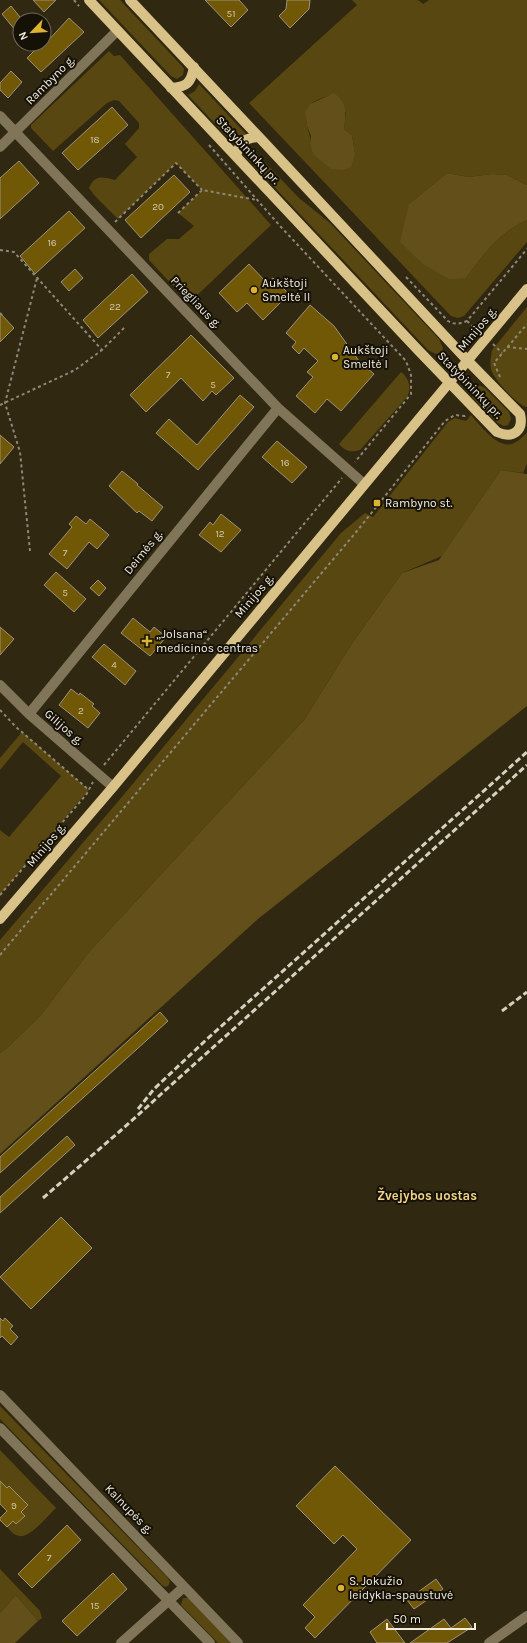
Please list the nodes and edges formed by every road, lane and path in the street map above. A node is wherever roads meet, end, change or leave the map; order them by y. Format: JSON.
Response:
{"nodes":[{"id":1,"x":74,"y":0,"type":"edge"},
{"id":2,"x":88,"y":0,"type":"edge"},
{"id":3,"x":130,"y":0,"type":"edge"},
{"id":4,"x":84,"y":11,"type":"dead end"},
{"id":5,"x":117,"y":31,"type":"junction"},
{"id":6,"x":194,"y":68,"type":"junction"},
{"id":7,"x":171,"y":88,"type":"junction"},
{"id":8,"x":0,"y":116,"type":"edge"},
{"id":9,"x":16,"y":132,"type":"junction"},
{"id":10,"x":259,"y":137,"type":"junction"},
{"id":11,"x":207,"y":143,"type":"dead end"},
{"id":12,"x":0,"y":147,"type":"edge"},
{"id":13,"x":236,"y":156,"type":"junction"},
{"id":14,"x":202,"y":190,"type":"junction"},
{"id":15,"x":258,"y":200,"type":"junction"},
{"id":16,"x":178,"y":212,"type":"dead end"},
{"id":17,"x":108,"y":229,"type":"junction"},
{"id":18,"x":527,"y":249,"type":"edge"},
{"id":19,"x":0,"y":250,"type":"edge"},
{"id":20,"x":37,"y":278,"type":"junction"},
{"id":21,"x":527,"y":290,"type":"edge"},
{"id":22,"x":0,"y":313,"type":"edge"},
{"id":23,"x":2,"y":316,"type":"dead end"},
{"id":24,"x":448,"y":321,"type":"dead end"},
{"id":25,"x":467,"y":321,"type":"dead end"},
{"id":26,"x":527,"y":324,"type":"edge"},
{"id":27,"x":126,"y":326,"type":"dead end"},
{"id":28,"x":438,"y":330,"type":"junction"},
{"id":29,"x":507,"y":347,"type":"junction"},
{"id":30,"x":527,"y":349,"type":"edge"},
{"id":31,"x":102,"y":350,"type":"junction"},
{"id":32,"x":468,"y":361,"type":"junction"},
{"id":33,"x":449,"y":384,"type":"junction"},
{"id":34,"x":495,"y":389,"type":"junction"},
{"id":35,"x":5,"y":403,"type":"junction"},
{"id":36,"x":0,"y":405,"type":"edge"},
{"id":37,"x":278,"y":408,"type":"junction"},
{"id":38,"x":473,"y":408,"type":"junction"},
{"id":39,"x":524,"y":421,"type":"edge"},
{"id":40,"x":348,"y":470,"type":"junction"},
{"id":41,"x":364,"y":484,"type":"junction"},
{"id":42,"x":30,"y":551,"type":"dead end"},
{"id":43,"x":0,"y":685,"type":"edge"},
{"id":44,"x":0,"y":710,"type":"edge"},
{"id":45,"x":29,"y":714,"type":"junction"},
{"id":46,"x":97,"y":774,"type":"junction"},
{"id":47,"x":113,"y":787,"type":"junction"},
{"id":48,"x":89,"y":790,"type":"junction"},
{"id":49,"x":0,"y":895,"type":"edge"},
{"id":50,"x":0,"y":920,"type":"edge"},
{"id":51,"x":0,"y":955,"type":"edge"},
{"id":52,"x":0,"y":1395,"type":"edge"},
{"id":53,"x":0,"y":1428,"type":"edge"},
{"id":54,"x":184,"y":1587,"type":"junction"},
{"id":55,"x":170,"y":1601,"type":"junction"},
{"id":56,"x":527,"y":1616,"type":"edge"},
{"id":57,"x":121,"y":1643,"type":"edge"},
{"id":58,"x":210,"y":1643,"type":"edge"},
{"id":59,"x":238,"y":1643,"type":"edge"},
{"id":60,"x":489,"y":1643,"type":"edge"}],
"edges":[{"from":1,"to":4,"type":"path"},
{"from":2,"to":5,"type":"main road","name":"Statybininkų pr."},
{"from":3,"to":6,"type":"main road","name":"Statybininkų pr."},
{"from":5,"to":7,"type":"main road","name":"Statybininkų pr."},
{"from":5,"to":9,"type":"street","name":"Rambyno g."},
{"from":6,"to":7,"type":"main road"},
{"from":6,"to":10,"type":"main road","name":"Statybininkų pr."},
{"from":7,"to":13,"type":"main road","name":"Statybininkų pr."},
{"from":8,"to":9,"type":"street","name":"Priegliaus g."},
{"from":9,"to":12,"type":"street","name":"Rambyno g."},
{"from":9,"to":17,"type":"street","name":"Priegliaus g."},
{"from":10,"to":13,"type":"main road"},
{"from":10,"to":28,"type":"main road","name":"Statybininkų pr."},
{"from":11,"to":15,"type":"path"},
{"from":13,"to":33,"type":"main road","name":"Statybininkų pr."},
{"from":14,"to":15,"type":"path"},
{"from":14,"to":16,"type":"path"},
{"from":14,"to":17,"type":"path"},
{"from":15,"to":40,"type":"path"},
{"from":17,"to":37,"type":"street","name":"Priegliaus g."},
{"from":18,"to":25,"type":"path"},
{"from":19,"to":20,"type":"path"},
{"from":20,"to":31,"type":"path"},
{"from":20,"to":35,"type":"path"},
{"from":21,"to":32,"type":"main road","name":"Minijos g."},
{"from":22,"to":23,"type":"path"},
{"from":24,"to":28,"type":"path"},
{"from":26,"to":29,"type":"path"},
{"from":27,"to":31,"type":"path"},
{"from":28,"to":32,"type":"main road","name":"Statybininkų pr."},
{"from":29,"to":30,"type":"path"},
{"from":29,"to":34,"type":"path"},
{"from":31,"to":35,"type":"path"},
{"from":32,"to":33,"type":"main road","name":"Minijos g."},
{"from":32,"to":34,"type":"main road","name":"Statybininkų pr."},
{"from":33,"to":38,"type":"main road","name":"Statybininkų pr."},
{"from":33,"to":41,"type":"main road","name":"Minijos g."},
{"from":34,"to":39,"type":"main road","name":"Statybininkų pr."},
{"from":35,"to":36,"type":"path"},
{"from":35,"to":42,"type":"path"},
{"from":37,"to":40,"type":"street","name":"Priegliaus g."},
{"from":37,"to":45,"type":"street","name":"Deimės g."},
{"from":38,"to":39,"type":"main road","name":"Statybininkų pr."},
{"from":38,"to":51,"type":"path"},
{"from":40,"to":41,"type":"street","name":"Priegliaus g."},
{"from":40,"to":46,"type":"path"},
{"from":41,"to":47,"type":"main road","name":"Minijos g."},
{"from":43,"to":45,"type":"street","name":"Gilijos g."},
{"from":44,"to":48,"type":"path"},
{"from":45,"to":46,"type":"street","name":"Gilijos g."},
{"from":46,"to":47,"type":"street","name":"Gilijos g."},
{"from":46,"to":48,"type":"path"},
{"from":47,"to":50,"type":"main road","name":"Minijos g."},
{"from":48,"to":49,"type":"path"},
{"from":52,"to":54,"type":"street","name":"Kalnupės g."},
{"from":53,"to":55,"type":"street"},
{"from":54,"to":55,"type":"street"},
{"from":54,"to":59,"type":"street","name":"Kalnupės g."},
{"from":55,"to":57,"type":"street"},
{"from":55,"to":58,"type":"street"},
{"from":56,"to":60,"type":"street"}]}
